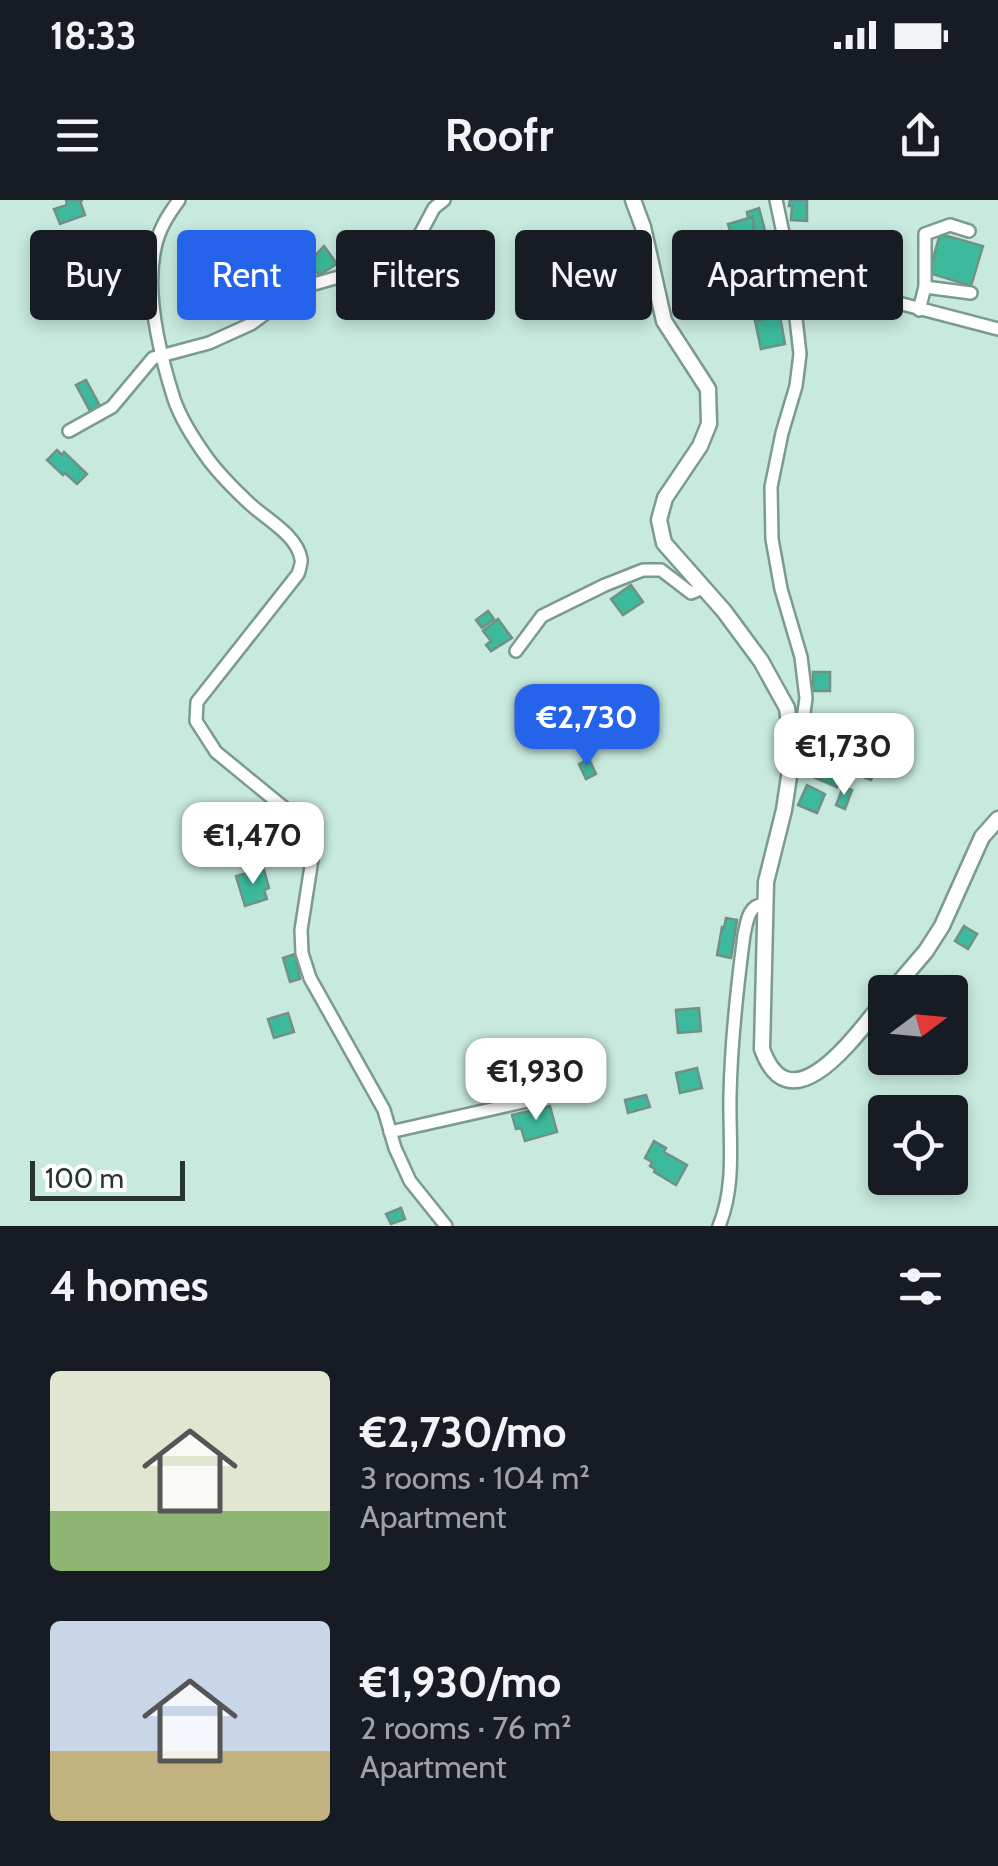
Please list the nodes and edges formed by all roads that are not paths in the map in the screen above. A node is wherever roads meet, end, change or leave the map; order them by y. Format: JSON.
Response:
{"nodes":[{"id":1,"x":178,"y":200,"type":"edge"},
{"id":2,"x":444,"y":200,"type":"edge"},
{"id":3,"x":632,"y":200,"type":"edge"},
{"id":4,"x":776,"y":200,"type":"edge"},
{"id":5,"x":782,"y":230,"type":"edge"},
{"id":6,"x":969,"y":232,"type":"dead end"},
{"id":7,"x":925,"y":287,"type":"junction"},
{"id":8,"x":971,"y":293,"type":"dead end"},
{"id":9,"x":903,"y":306,"type":"edge"},
{"id":10,"x":919,"y":310,"type":"junction"},
{"id":11,"x":796,"y":320,"type":"edge"},
{"id":12,"x":998,"y":329,"type":"edge"},
{"id":13,"x":164,"y":356,"type":"junction"},
{"id":14,"x":69,"y":431,"type":"dead end"},
{"id":15,"x":703,"y":588,"type":"junction"},
{"id":16,"x":516,"y":651,"type":"dead end"},
{"id":17,"x":790,"y":732,"type":"junction"},
{"id":18,"x":998,"y":819,"type":"edge"},
{"id":19,"x":765,"y":904,"type":"junction"},
{"id":20,"x":906,"y":975,"type":"edge"},
{"id":21,"x":868,"y":1020,"type":"edge"},
{"id":22,"x":532,"y":1100,"type":"dead end"},
{"id":23,"x":390,"y":1132,"type":"junction"},
{"id":24,"x":446,"y":1226,"type":"edge"},
{"id":25,"x":719,"y":1226,"type":"edge"}],
"edges":[{"from":1,"to":13,"type":"street"},
{"from":2,"to":13,"type":"street"},
{"from":3,"to":15,"type":"main road"},
{"from":4,"to":5,"type":"street"},
{"from":6,"to":7,"type":"street"},
{"from":7,"to":8,"type":"street"},
{"from":7,"to":10,"type":"street"},
{"from":9,"to":10,"type":"street"},
{"from":10,"to":12,"type":"street"},
{"from":11,"to":17,"type":"street"},
{"from":13,"to":14,"type":"street"},
{"from":13,"to":23,"type":"street"},
{"from":15,"to":16,"type":"street"},
{"from":15,"to":17,"type":"main road"},
{"from":17,"to":19,"type":"main road"},
{"from":18,"to":20,"type":"main road"},
{"from":19,"to":21,"type":"main road"},
{"from":19,"to":25,"type":"street"},
{"from":22,"to":23,"type":"street"},
{"from":23,"to":24,"type":"street"}]}
